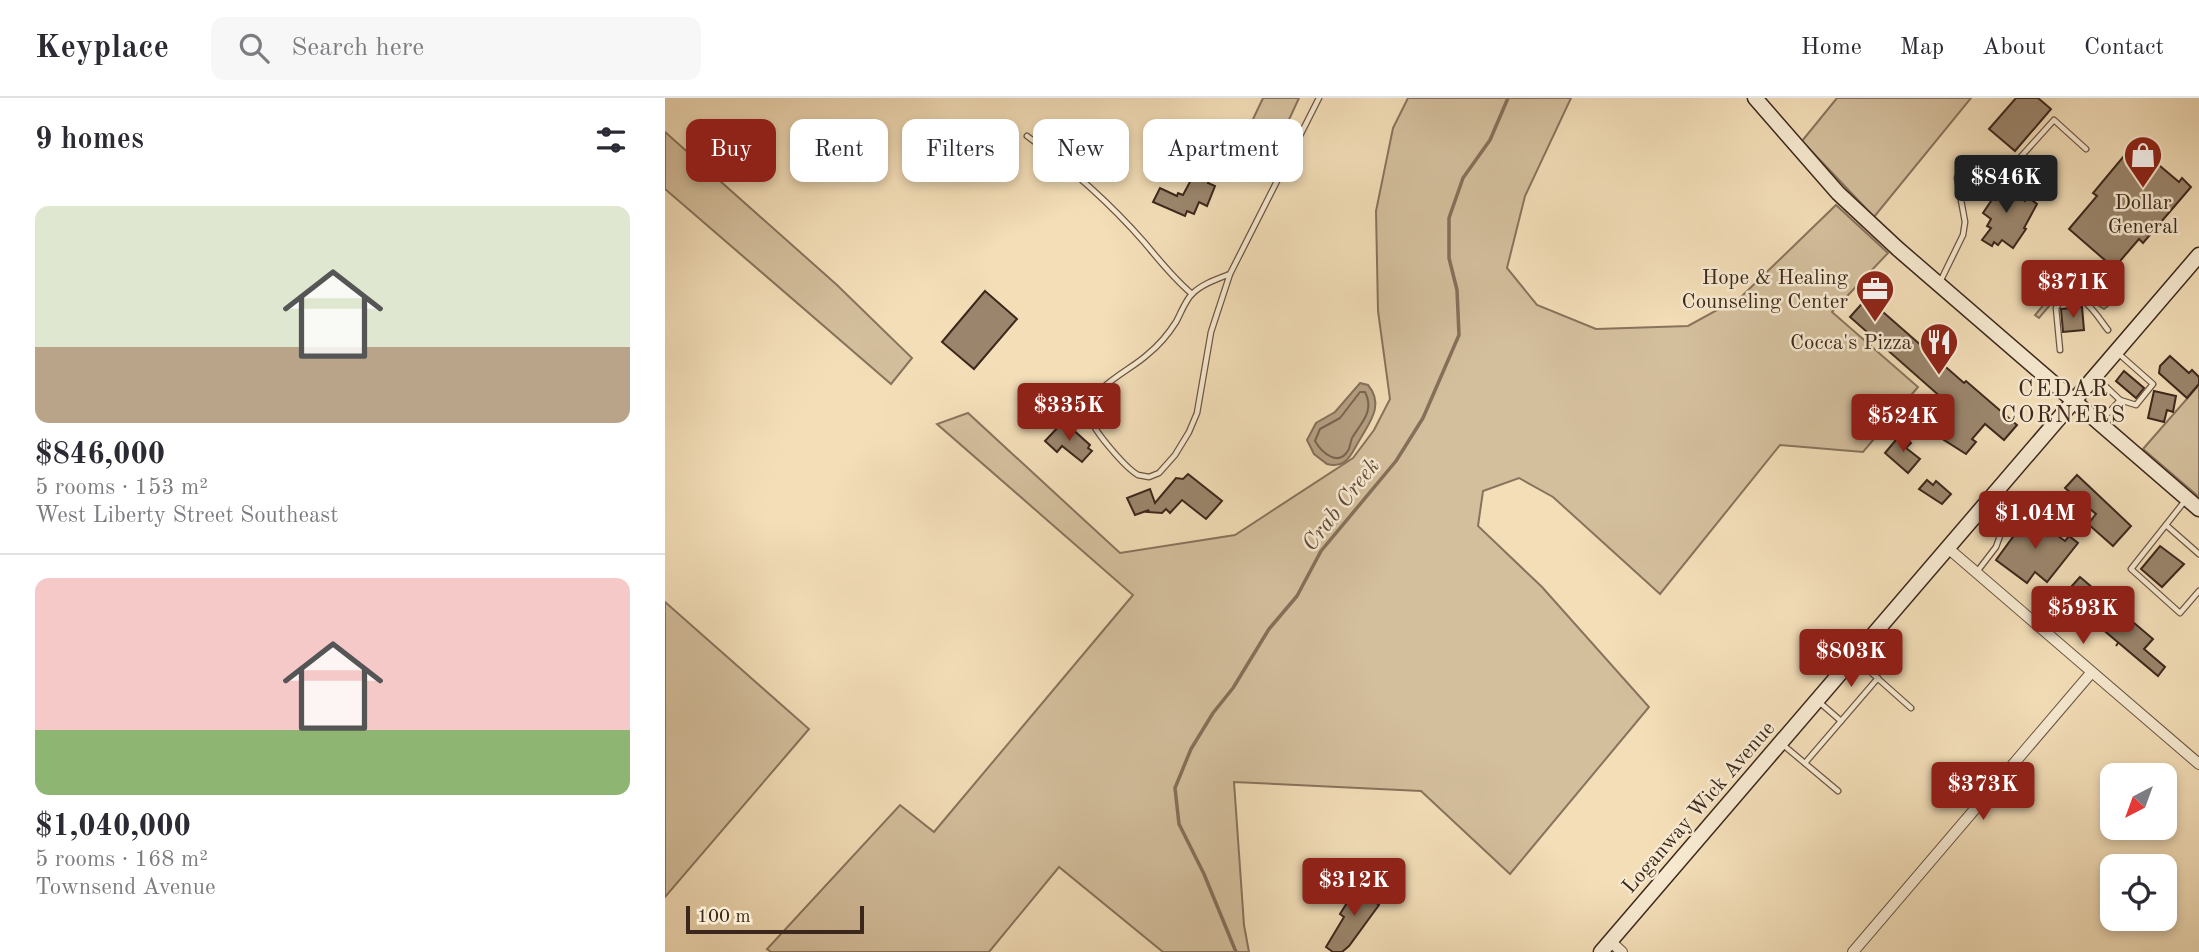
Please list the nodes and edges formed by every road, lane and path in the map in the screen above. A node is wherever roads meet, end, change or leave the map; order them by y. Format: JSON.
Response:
{"nodes":[{"id":1,"x":1319,"y":98,"type":"edge"},
{"id":2,"x":1755,"y":98,"type":"edge"},
{"id":3,"x":1027,"y":136,"type":"dead end"},
{"id":4,"x":2086,"y":149,"type":"dead end"},
{"id":5,"x":2199,"y":255,"type":"edge"},
{"id":6,"x":1230,"y":274,"type":"junction"},
{"id":7,"x":1939,"y":284,"type":"junction"},
{"id":8,"x":1192,"y":294,"type":"junction"},
{"id":9,"x":2108,"y":330,"type":"dead end"},
{"id":10,"x":2060,"y":350,"type":"dead end"},
{"id":11,"x":2116,"y":352,"type":"junction"},
{"id":12,"x":2096,"y":376,"type":"junction"},
{"id":13,"x":2120,"y":400,"type":"junction"},
{"id":14,"x":2073,"y":402,"type":"junction"},
{"id":15,"x":2099,"y":424,"type":"junction"},
{"id":16,"x":1996,"y":494,"type":"junction"},
{"id":17,"x":2187,"y":499,"type":"junction"},
{"id":18,"x":2199,"y":509,"type":"edge"},
{"id":19,"x":2166,"y":525,"type":"junction"},
{"id":20,"x":1948,"y":549,"type":"junction"},
{"id":21,"x":2199,"y":554,"type":"edge"},
{"id":22,"x":1976,"y":574,"type":"junction"},
{"id":23,"x":2199,"y":591,"type":"edge"},
{"id":24,"x":1855,"y":658,"type":"junction"},
{"id":25,"x":2091,"y":673,"type":"junction"},
{"id":26,"x":1878,"y":678,"type":"junction"},
{"id":27,"x":1818,"y":701,"type":"junction"},
{"id":28,"x":1911,"y":708,"type":"dead end"},
{"id":29,"x":1841,"y":721,"type":"junction"},
{"id":30,"x":1781,"y":743,"type":"junction"},
{"id":31,"x":1805,"y":763,"type":"junction"},
{"id":32,"x":2199,"y":764,"type":"edge"},
{"id":33,"x":1838,"y":791,"type":"dead end"},
{"id":34,"x":1605,"y":947,"type":"edge"},
{"id":35,"x":1622,"y":952,"type":"edge"},
{"id":36,"x":1853,"y":952,"type":"edge"}],
"edges":[{"from":1,"to":6,"type":"lane"},
{"from":2,"to":7,"type":"street"},
{"from":3,"to":8,"type":"lane"},
{"from":4,"to":7,"type":"lane"},
{"from":5,"to":11,"type":"street","name":"Loganway Wick Avenue"},
{"from":6,"to":8,"type":"lane"},
{"from":6,"to":8,"type":"lane"},
{"from":7,"to":14,"type":"street"},
{"from":9,"to":10,"type":"lane"},
{"from":11,"to":12,"type":"street","name":"Loganway Wick Avenue"},
{"from":11,"to":13,"type":"lane"},
{"from":12,"to":13,"type":"lane"},
{"from":12,"to":14,"type":"street","name":"Loganway Wick Avenue"},
{"from":13,"to":15,"type":"lane"},
{"from":14,"to":15,"type":"street"},
{"from":14,"to":16,"type":"street","name":"Loganway Wick Avenue"},
{"from":15,"to":17,"type":"street"},
{"from":16,"to":20,"type":"street","name":"Loganway Wick Avenue"},
{"from":16,"to":22,"type":"lane"},
{"from":17,"to":18,"type":"street"},
{"from":17,"to":19,"type":"lane"},
{"from":19,"to":21,"type":"lane"},
{"from":19,"to":23,"type":"lane"},
{"from":20,"to":22,"type":"street"},
{"from":20,"to":24,"type":"street","name":"Loganway Wick Avenue"},
{"from":22,"to":25,"type":"street"},
{"from":24,"to":26,"type":"lane"},
{"from":24,"to":27,"type":"street","name":"Loganway Wick Avenue"},
{"from":25,"to":32,"type":"street"},
{"from":25,"to":36,"type":"street"},
{"from":26,"to":28,"type":"lane"},
{"from":26,"to":29,"type":"lane"},
{"from":27,"to":29,"type":"lane"},
{"from":27,"to":30,"type":"street","name":"Loganway Wick Avenue"},
{"from":29,"to":31,"type":"lane"},
{"from":30,"to":31,"type":"lane"},
{"from":30,"to":34,"type":"street","name":"Loganway Wick Avenue"},
{"from":31,"to":33,"type":"lane"},
{"from":34,"to":35,"type":"street"}]}
